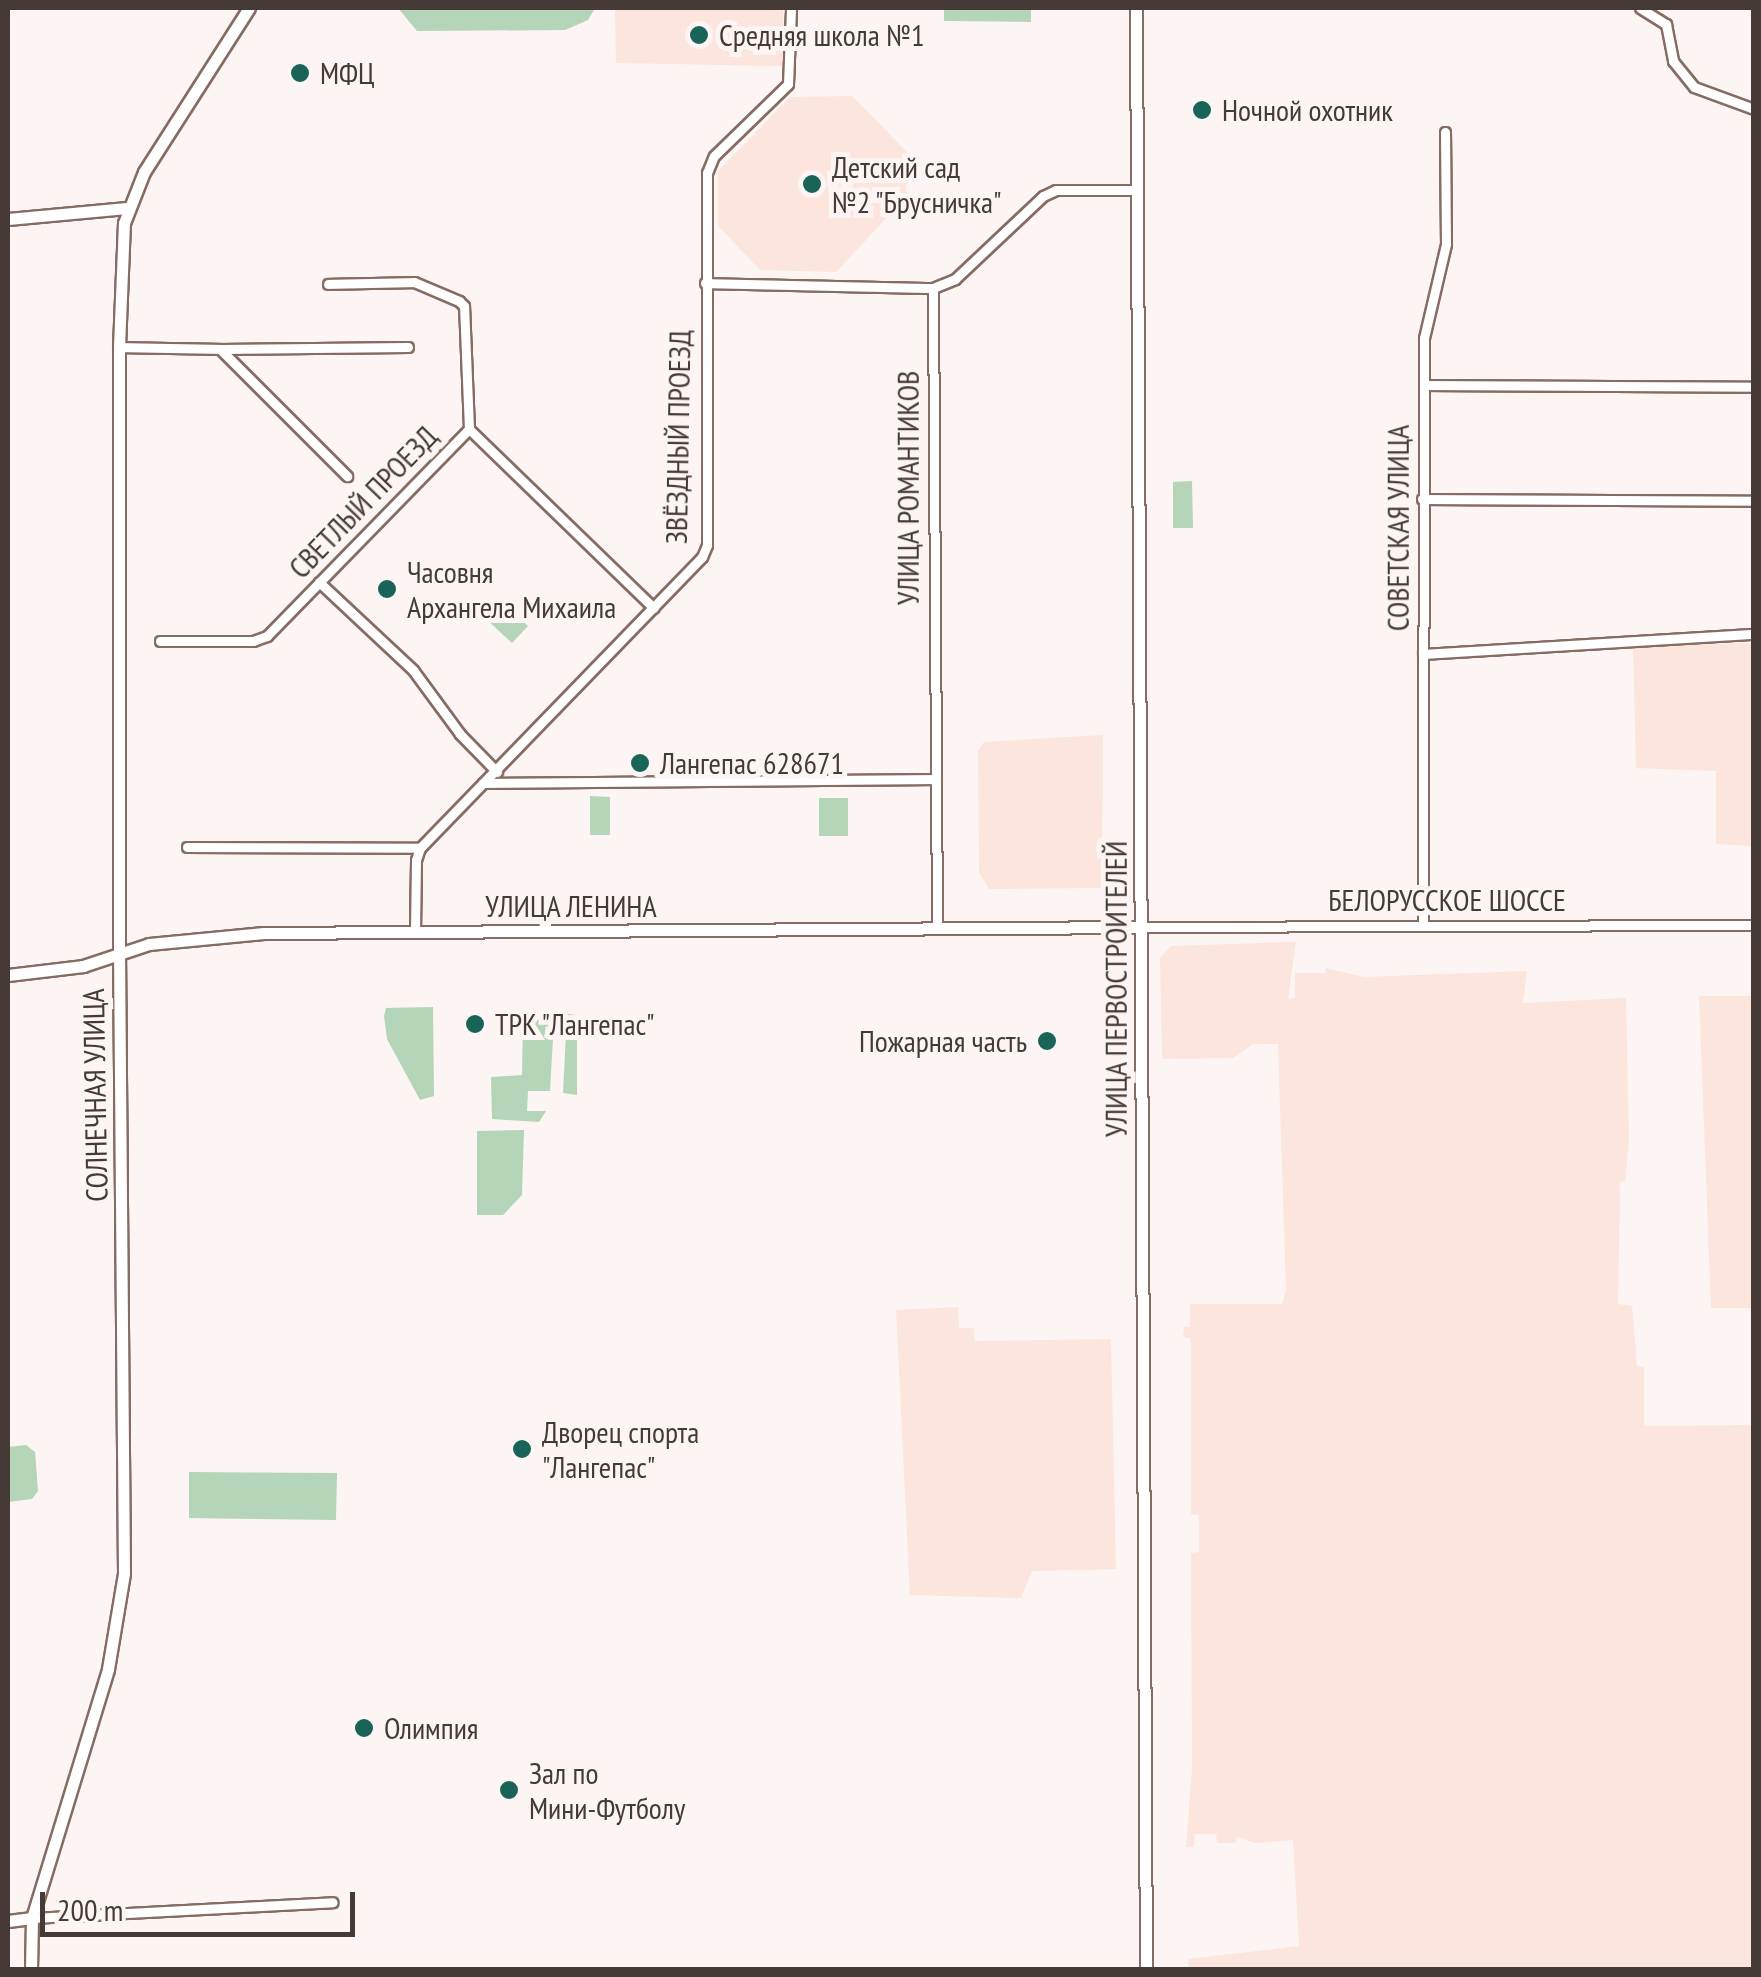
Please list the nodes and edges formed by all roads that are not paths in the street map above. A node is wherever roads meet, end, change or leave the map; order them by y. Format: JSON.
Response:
{"nodes":[{"id":1,"x":249,"y":8,"type":"edge"},
{"id":2,"x":791,"y":8,"type":"edge"},
{"id":3,"x":1136,"y":8,"type":"edge"},
{"id":4,"x":1640,"y":8,"type":"edge"},
{"id":5,"x":1754,"y":108,"type":"edge"},
{"id":6,"x":1444,"y":132,"type":"dead end"},
{"id":7,"x":1137,"y":190,"type":"junction"},
{"id":8,"x":126,"y":208,"type":"junction"},
{"id":9,"x":8,"y":220,"type":"edge"},
{"id":10,"x":706,"y":283,"type":"junction"},
{"id":11,"x":328,"y":284,"type":"dead end"},
{"id":12,"x":933,"y":288,"type":"junction"},
{"id":13,"x":119,"y":347,"type":"junction"},
{"id":14,"x":408,"y":347,"type":"dead end"},
{"id":15,"x":220,"y":349,"type":"junction"},
{"id":16,"x":1424,"y":384,"type":"junction"},
{"id":17,"x":1754,"y":387,"type":"edge"},
{"id":18,"x":469,"y":429,"type":"junction"},
{"id":19,"x":347,"y":476,"type":"dead end"},
{"id":20,"x":1422,"y":499,"type":"junction"},
{"id":21,"x":1754,"y":501,"type":"edge"},
{"id":22,"x":319,"y":582,"type":"junction"},
{"id":23,"x":654,"y":608,"type":"junction"},
{"id":24,"x":1754,"y":634,"type":"edge"},
{"id":25,"x":160,"y":641,"type":"dead end"},
{"id":26,"x":1423,"y":654,"type":"junction"},
{"id":27,"x":497,"y":769,"type":"junction"},
{"id":28,"x":935,"y":779,"type":"junction"},
{"id":29,"x":483,"y":783,"type":"junction"},
{"id":30,"x":499,"y":783,"type":"junction"},
{"id":31,"x":187,"y":847,"type":"dead end"},
{"id":32,"x":420,"y":848,"type":"junction"},
{"id":33,"x":1754,"y":925,"type":"edge"},
{"id":34,"x":1423,"y":926,"type":"junction"},
{"id":35,"x":1140,"y":927,"type":"junction"},
{"id":36,"x":936,"y":929,"type":"junction"},
{"id":37,"x":415,"y":932,"type":"junction"},
{"id":38,"x":119,"y":954,"type":"junction"},
{"id":39,"x":8,"y":974,"type":"edge"},
{"id":40,"x":333,"y":1902,"type":"dead end"},
{"id":41,"x":32,"y":1918,"type":"junction"},
{"id":42,"x":8,"y":1921,"type":"edge"},
{"id":43,"x":31,"y":1970,"type":"edge"},
{"id":44,"x":1146,"y":1970,"type":"edge"}],
"edges":[{"from":1,"to":8,"type":"street"},
{"from":2,"to":10,"type":"street","name":"ЗВЁЗДНЫЙ ПРОЕЗД"},
{"from":3,"to":7,"type":"street","name":"УЛИЦА ПЕРВОСТРОИТЕЛЕЙ"},
{"from":4,"to":5,"type":"street"},
{"from":6,"to":16,"type":"street","name":"СОВЕТСКАЯ УЛИЦА"},
{"from":7,"to":12,"type":"street"},
{"from":7,"to":35,"type":"street","name":"УЛИЦА ПЕРВОСТРОИТЕЛЕЙ"},
{"from":8,"to":9,"type":"street"},
{"from":8,"to":13,"type":"street","name":"СОЛНЕЧНАЯ УЛИЦА"},
{"from":10,"to":12,"type":"street"},
{"from":10,"to":23,"type":"street","name":"ЗВЁЗДНЫЙ ПРОЕЗД"},
{"from":11,"to":18,"type":"street","name":"СВЕТЛЫЙ ПРОЕЗД"},
{"from":12,"to":28,"type":"street","name":"УЛИЦА РОМАНТИКОВ"},
{"from":13,"to":15,"type":"street"},
{"from":13,"to":38,"type":"street","name":"СОЛНЕЧНАЯ УЛИЦА"},
{"from":14,"to":15,"type":"street"},
{"from":15,"to":19,"type":"street","name":"СВЕТЛЫЙ ПРОЕЗД"},
{"from":16,"to":17,"type":"street"},
{"from":16,"to":20,"type":"street","name":"СОВЕТСКАЯ УЛИЦА"},
{"from":18,"to":22,"type":"street","name":"СВЕТЛЫЙ ПРОЕЗД"},
{"from":18,"to":23,"type":"street"},
{"from":20,"to":21,"type":"street"},
{"from":20,"to":26,"type":"street","name":"СОВЕТСКАЯ УЛИЦА"},
{"from":22,"to":25,"type":"street","name":"СВЕТЛЫЙ ПРОЕЗД"},
{"from":22,"to":27,"type":"street"},
{"from":23,"to":27,"type":"street","name":"ЗВЁЗДНЫЙ ПРОЕЗД"},
{"from":24,"to":26,"type":"street"},
{"from":26,"to":34,"type":"street","name":"СОВЕТСКАЯ УЛИЦА"},
{"from":27,"to":29,"type":"street","name":"ЗВЁЗДНЫЙ ПРОЕЗД"},
{"from":27,"to":30,"type":"street"},
{"from":28,"to":30,"type":"street"},
{"from":28,"to":36,"type":"street","name":"УЛИЦА РОМАНТИКОВ"},
{"from":29,"to":30,"type":"street"},
{"from":29,"to":32,"type":"street","name":"ЗВЁЗДНЫЙ ПРОЕЗД"},
{"from":31,"to":32,"type":"street"},
{"from":32,"to":37,"type":"street"},
{"from":33,"to":34,"type":"street","name":"БЕЛОРУССКОЕ ШОССЕ"},
{"from":34,"to":35,"type":"street","name":"БЕЛОРУССКОЕ ШОССЕ"},
{"from":35,"to":36,"type":"street","name":"УЛИЦА ЛЕНИНА"},
{"from":35,"to":44,"type":"street","name":"УЛИЦА ПЕРВОСТРОИТЕЛЕЙ"},
{"from":36,"to":37,"type":"street","name":"УЛИЦА ЛЕНИНА"},
{"from":37,"to":38,"type":"street","name":"УЛИЦА ЛЕНИНА"},
{"from":38,"to":39,"type":"street","name":"УЛИЦА ЛЕНИНА"},
{"from":38,"to":41,"type":"street","name":"СОЛНЕЧНАЯ УЛИЦА"},
{"from":40,"to":41,"type":"street"},
{"from":41,"to":42,"type":"street"},
{"from":41,"to":43,"type":"street","name":"СОЛНЕЧНАЯ УЛИЦА"}]}
